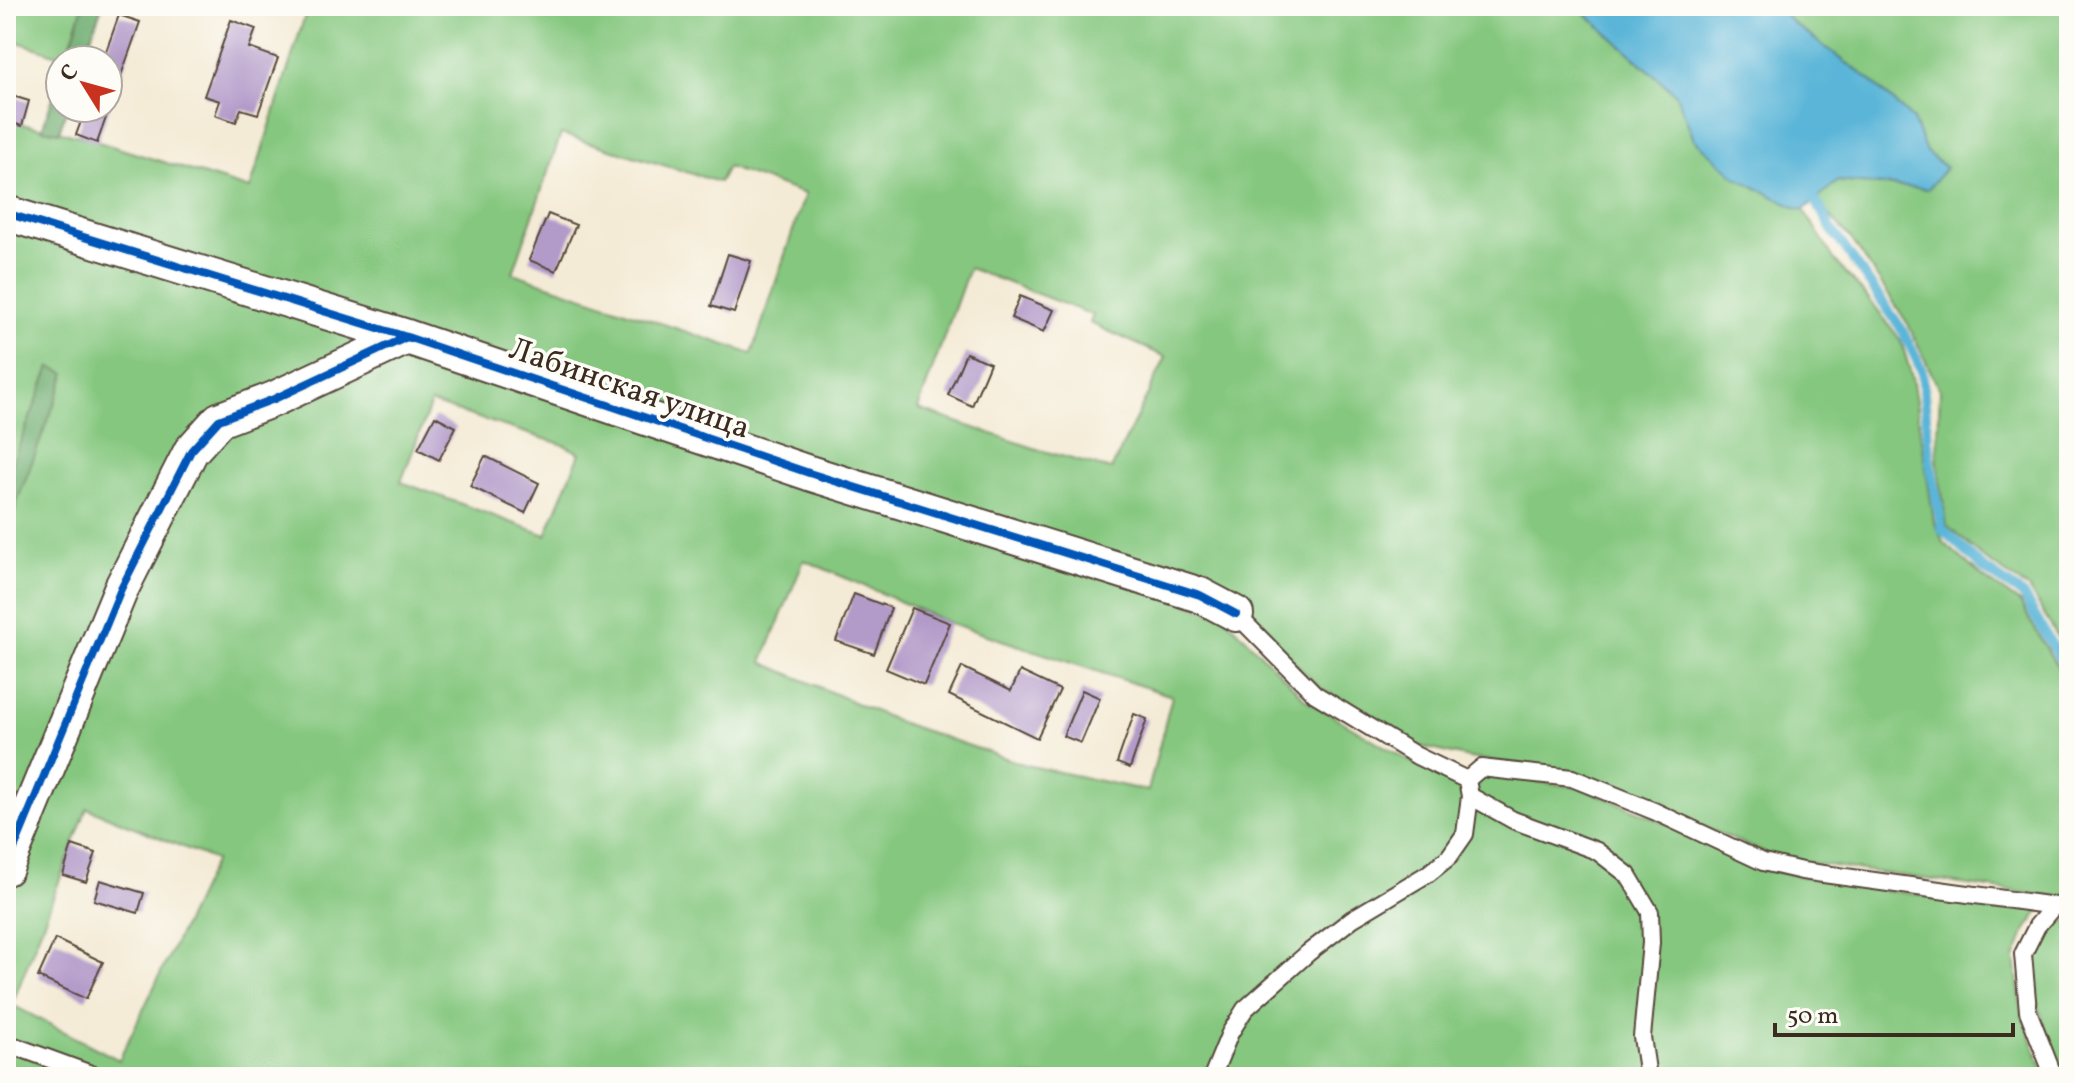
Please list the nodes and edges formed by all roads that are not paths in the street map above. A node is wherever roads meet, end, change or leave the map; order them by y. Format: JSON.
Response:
{"nodes":[{"id":1,"x":6,"y":213,"type":"edge"},
{"id":2,"x":407,"y":337,"type":"junction"},
{"id":3,"x":1236,"y":614,"type":"joint"},
{"id":4,"x":1469,"y":788,"type":"junction"},
{"id":5,"x":6,"y":868,"type":"edge"},
{"id":6,"x":2061,"y":907,"type":"edge"},
{"id":7,"x":6,"y":1043,"type":"edge"},
{"id":8,"x":99,"y":1077,"type":"edge"},
{"id":9,"x":1212,"y":1077,"type":"edge"},
{"id":10,"x":1648,"y":1077,"type":"edge"},
{"id":11,"x":2054,"y":1077,"type":"edge"}],
"edges":[{"from":1,"to":2,"type":"street","name":"Лабинская улица"},
{"from":2,"to":3,"type":"street","name":"Лабинская улица"},
{"from":2,"to":5,"type":"street"},
{"from":3,"to":4,"type":"lane"},
{"from":4,"to":6,"type":"lane"},
{"from":4,"to":9,"type":"lane"},
{"from":4,"to":10,"type":"lane"},
{"from":6,"to":11,"type":"lane"},
{"from":7,"to":8,"type":"lane"}]}
